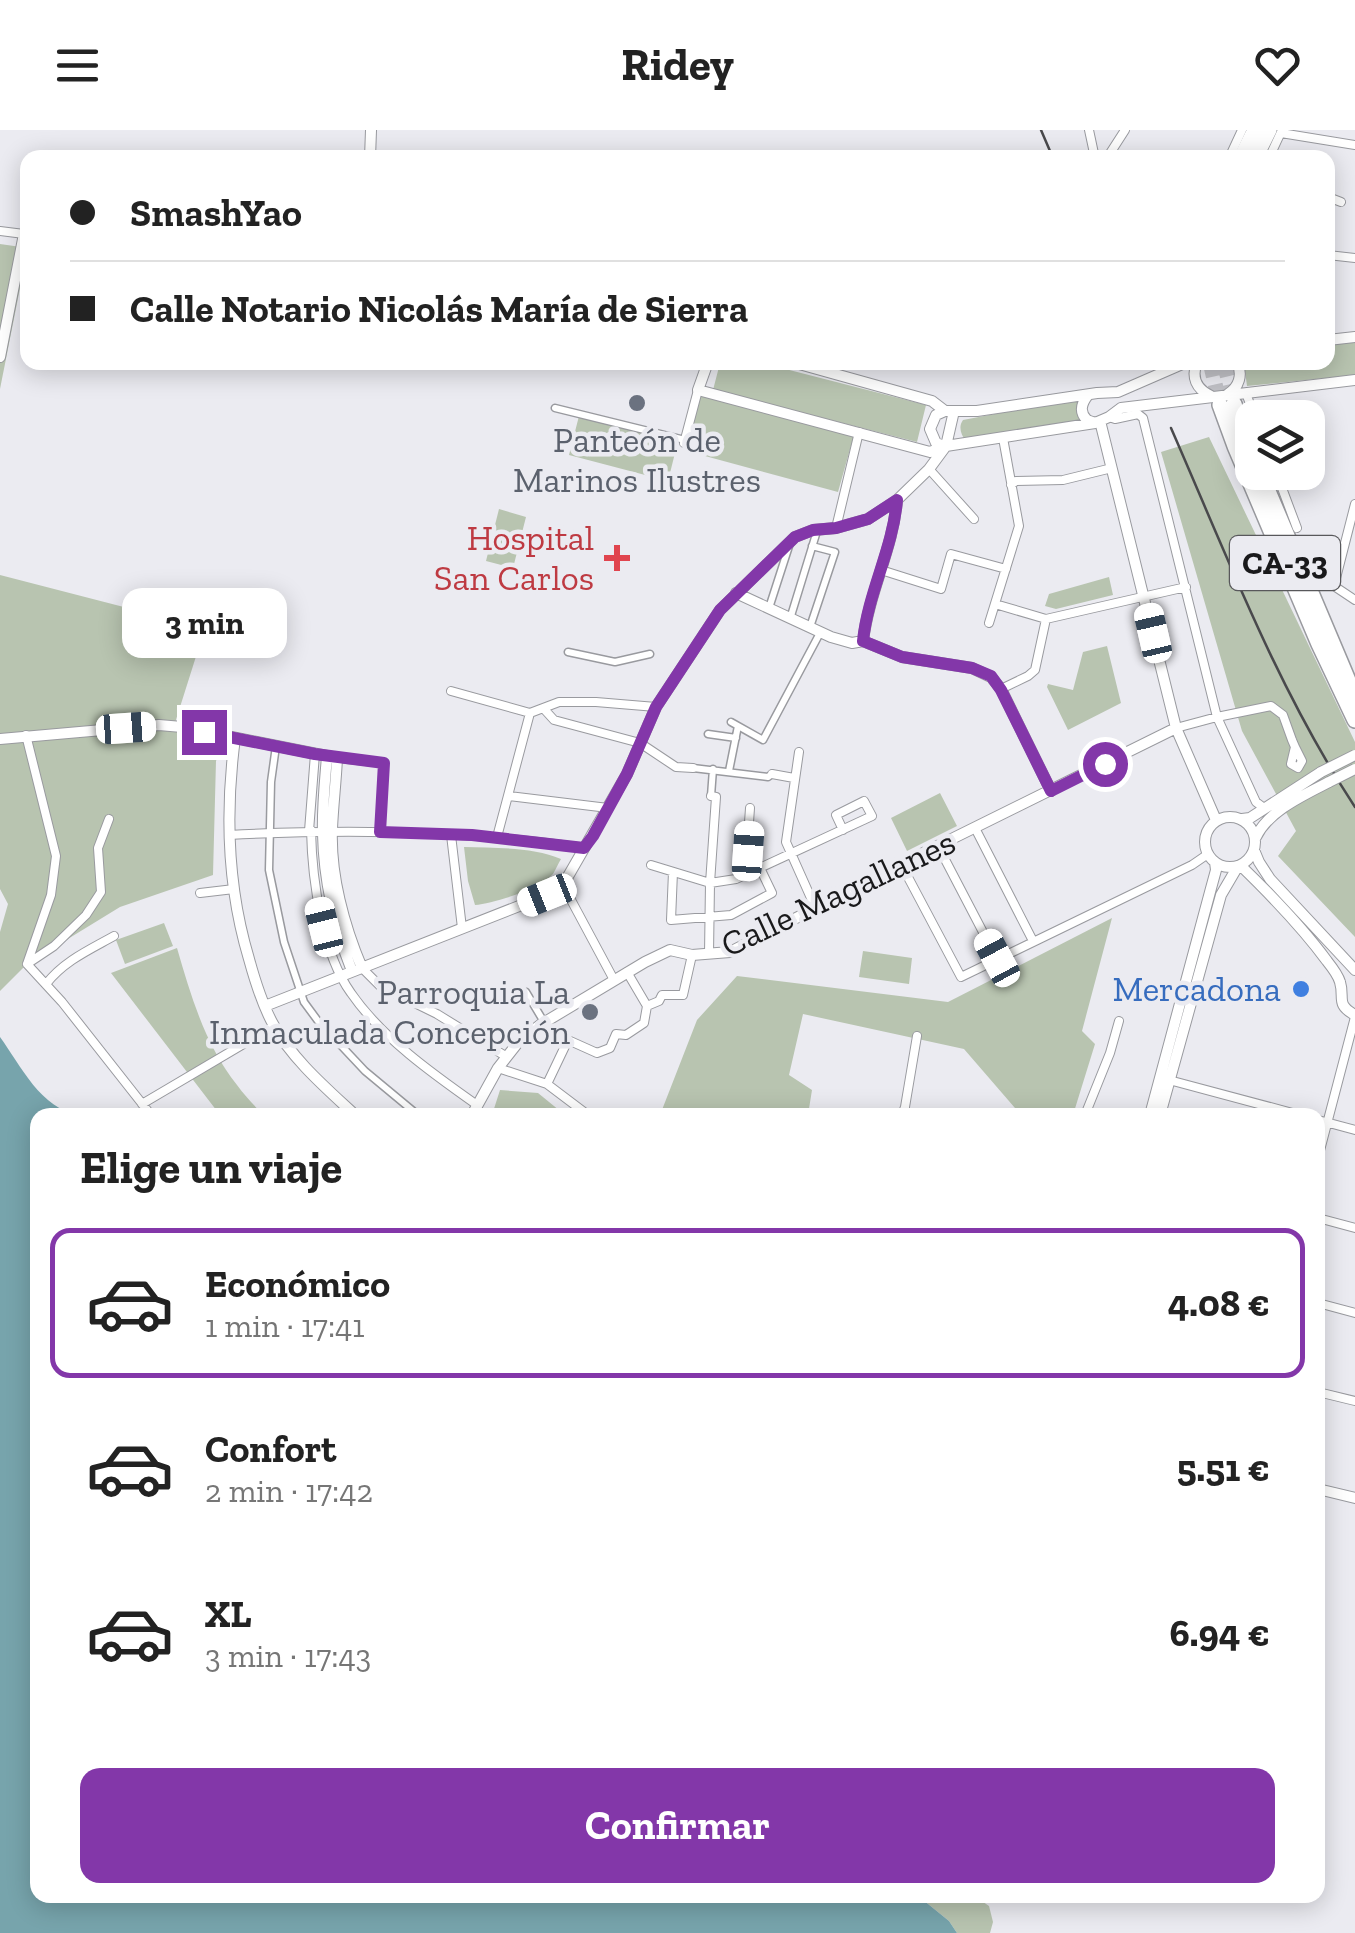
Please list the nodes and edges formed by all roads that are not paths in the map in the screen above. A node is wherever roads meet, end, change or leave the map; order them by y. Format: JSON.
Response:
{"nodes":[{"id":1,"x":1277,"y":131,"type":"edge"},
{"id":2,"x":1355,"y":145,"type":"edge"},
{"id":3,"x":1335,"y":200,"type":"edge"},
{"id":4,"x":1341,"y":202,"type":"dead end"},
{"id":5,"x":20,"y":262,"type":"edge"},
{"id":6,"x":0,"y":357,"type":"edge"},
{"id":7,"x":705,"y":370,"type":"edge"},
{"id":8,"x":821,"y":370,"type":"edge"},
{"id":9,"x":1177,"y":370,"type":"edge"},
{"id":10,"x":1193,"y":370,"type":"edge"},
{"id":11,"x":1238,"y":370,"type":"edge"},
{"id":12,"x":1355,"y":380,"type":"edge"},
{"id":13,"x":698,"y":390,"type":"junction"},
{"id":14,"x":1118,"y":392,"type":"junction"},
{"id":15,"x":1088,"y":395,"type":"junction"},
{"id":16,"x":1228,"y":398,"type":"junction"},
{"id":17,"x":1235,"y":403,"type":"edge"},
{"id":18,"x":555,"y":408,"type":"dead end"},
{"id":19,"x":1121,"y":408,"type":"junction"},
{"id":20,"x":949,"y":411,"type":"junction"},
{"id":21,"x":1235,"y":414,"type":"edge"},
{"id":22,"x":1101,"y":420,"type":"junction"},
{"id":23,"x":859,"y":432,"type":"junction"},
{"id":24,"x":1003,"y":438,"type":"junction"},
{"id":25,"x":684,"y":442,"type":"joint"},
{"id":26,"x":946,"y":446,"type":"junction"},
{"id":27,"x":1112,"y":468,"type":"junction"},
{"id":28,"x":929,"y":469,"type":"junction"},
{"id":29,"x":1013,"y":483,"type":"junction"},
{"id":30,"x":1268,"y":490,"type":"edge"},
{"id":31,"x":1283,"y":490,"type":"edge"},
{"id":32,"x":897,"y":500,"type":"junction"},
{"id":33,"x":1355,"y":504,"type":"edge"},
{"id":34,"x":974,"y":519,"type":"dead end"},
{"id":35,"x":836,"y":528,"type":"junction"},
{"id":36,"x":1297,"y":528,"type":"dead end"},
{"id":37,"x":818,"y":530,"type":"junction"},
{"id":38,"x":791,"y":540,"type":"junction"},
{"id":39,"x":812,"y":546,"type":"junction"},
{"id":40,"x":1006,"y":569,"type":"junction"},
{"id":41,"x":881,"y":570,"type":"junction"},
{"id":42,"x":1186,"y":587,"type":"junction"},
{"id":43,"x":736,"y":593,"type":"junction"},
{"id":44,"x":1144,"y":597,"type":"junction"},
{"id":45,"x":1355,"y":600,"type":"edge"},
{"id":46,"x":995,"y":604,"type":"junction"},
{"id":47,"x":768,"y":609,"type":"junction"},
{"id":48,"x":790,"y":619,"type":"junction"},
{"id":49,"x":1046,"y":619,"type":"junction"},
{"id":50,"x":989,"y":623,"type":"dead end"},
{"id":51,"x":815,"y":630,"type":"junction"},
{"id":52,"x":863,"y":641,"type":"junction"},
{"id":53,"x":568,"y":652,"type":"dead end"},
{"id":54,"x":650,"y":654,"type":"dead end"},
{"id":55,"x":451,"y":690,"type":"dead end"},
{"id":56,"x":1001,"y":690,"type":"junction"},
{"id":57,"x":1355,"y":697,"type":"edge"},
{"id":58,"x":656,"y":707,"type":"junction"},
{"id":59,"x":544,"y":709,"type":"junction"},
{"id":60,"x":530,"y":713,"type":"junction"},
{"id":61,"x":1217,"y":716,"type":"junction"},
{"id":62,"x":1355,"y":720,"type":"edge"},
{"id":63,"x":1176,"y":728,"type":"junction"},
{"id":64,"x":708,"y":734,"type":"dead end"},
{"id":65,"x":26,"y":735,"type":"junction"},
{"id":66,"x":235,"y":738,"type":"junction"},
{"id":67,"x":736,"y":738,"type":"junction"},
{"id":68,"x":0,"y":739,"type":"edge"},
{"id":69,"x":640,"y":744,"type":"junction"},
{"id":70,"x":276,"y":746,"type":"junction"},
{"id":71,"x":1295,"y":747,"type":"dead end"},
{"id":72,"x":799,"y":752,"type":"dead end"},
{"id":73,"x":1355,"y":755,"type":"edge"},
{"id":74,"x":326,"y":756,"type":"junction"},
{"id":75,"x":693,"y":768,"type":"joint"},
{"id":76,"x":713,"y":769,"type":"junction"},
{"id":77,"x":1355,"y":769,"type":"edge"},
{"id":78,"x":729,"y":771,"type":"junction"},
{"id":79,"x":772,"y":774,"type":"joint"},
{"id":80,"x":794,"y":778,"type":"junction"},
{"id":81,"x":1051,"y":791,"type":"junction"},
{"id":82,"x":509,"y":796,"type":"junction"},
{"id":83,"x":713,"y":796,"type":"joint"},
{"id":84,"x":608,"y":808,"type":"junction"},
{"id":85,"x":750,"y":808,"type":"dead end"},
{"id":86,"x":1264,"y":808,"type":"junction"},
{"id":87,"x":1242,"y":819,"type":"junction"},
{"id":88,"x":109,"y":820,"type":"dead end"},
{"id":89,"x":1216,"y":820,"type":"junction"},
{"id":90,"x":974,"y":828,"type":"junction"},
{"id":91,"x":842,"y":830,"type":"junction"},
{"id":92,"x":318,"y":831,"type":"junction"},
{"id":93,"x":271,"y":832,"type":"junction"},
{"id":94,"x":380,"y":832,"type":"junction"},
{"id":95,"x":228,"y":835,"type":"junction"},
{"id":96,"x":451,"y":835,"type":"junction"},
{"id":97,"x":498,"y":838,"type":"junction"},
{"id":98,"x":1255,"y":844,"type":"junction"},
{"id":99,"x":938,"y":846,"type":"junction"},
{"id":100,"x":584,"y":848,"type":"junction"},
{"id":101,"x":791,"y":856,"type":"junction"},
{"id":102,"x":1212,"y":858,"type":"junction"},
{"id":103,"x":901,"y":864,"type":"junction"},
{"id":104,"x":652,"y":865,"type":"dead end"},
{"id":105,"x":1239,"y":866,"type":"junction"},
{"id":106,"x":758,"y":869,"type":"junction"},
{"id":107,"x":674,"y":872,"type":"junction"},
{"id":108,"x":710,"y":883,"type":"junction"},
{"id":109,"x":562,"y":885,"type":"junction"},
{"id":110,"x":234,"y":888,"type":"junction"},
{"id":111,"x":200,"y":892,"type":"dead end"},
{"id":112,"x":815,"y":907,"type":"junction"},
{"id":113,"x":710,"y":916,"type":"junction"},
{"id":114,"x":462,"y":928,"type":"junction"},
{"id":115,"x":114,"y":936,"type":"dead end"},
{"id":116,"x":1034,"y":941,"type":"junction"},
{"id":117,"x":692,"y":954,"type":"junction"},
{"id":118,"x":709,"y":954,"type":"junction"},
{"id":119,"x":997,"y":958,"type":"junction"},
{"id":120,"x":27,"y":964,"type":"junction"},
{"id":121,"x":1355,"y":971,"type":"edge"},
{"id":122,"x":352,"y":972,"type":"junction"},
{"id":123,"x":627,"y":972,"type":"junction"},
{"id":124,"x":614,"y":980,"type":"junction"},
{"id":125,"x":46,"y":984,"type":"junction"},
{"id":126,"x":1341,"y":984,"type":"junction"},
{"id":127,"x":302,"y":992,"type":"junction"},
{"id":128,"x":481,"y":995,"type":"dead end"},
{"id":129,"x":265,"y":1006,"type":"junction"},
{"id":130,"x":648,"y":1006,"type":"junction"},
{"id":131,"x":1355,"y":1016,"type":"edge"},
{"id":132,"x":1119,"y":1021,"type":"dead end"},
{"id":133,"x":544,"y":1022,"type":"junction"},
{"id":134,"x":274,"y":1026,"type":"junction"},
{"id":135,"x":918,"y":1036,"type":"dead end"},
{"id":136,"x":507,"y":1057,"type":"junction"},
{"id":137,"x":498,"y":1068,"type":"junction"},
{"id":138,"x":1169,"y":1080,"type":"junction"},
{"id":139,"x":547,"y":1084,"type":"junction"},
{"id":140,"x":142,"y":1104,"type":"junction"},
{"id":141,"x":145,"y":1108,"type":"edge"},
{"id":142,"x":348,"y":1108,"type":"edge"},
{"id":143,"x":410,"y":1108,"type":"edge"},
{"id":144,"x":472,"y":1108,"type":"edge"},
{"id":145,"x":475,"y":1108,"type":"edge"},
{"id":146,"x":579,"y":1108,"type":"edge"},
{"id":147,"x":905,"y":1108,"type":"edge"},
{"id":148,"x":1088,"y":1108,"type":"edge"},
{"id":149,"x":1152,"y":1108,"type":"edge"},
{"id":150,"x":1162,"y":1108,"type":"edge"},
{"id":151,"x":1274,"y":1108,"type":"edge"},
{"id":152,"x":1325,"y":1111,"type":"edge"},
{"id":153,"x":1325,"y":1122,"type":"edge"},
{"id":154,"x":1355,"y":1130,"type":"edge"},
{"id":155,"x":1325,"y":1220,"type":"edge"},
{"id":156,"x":1355,"y":1228,"type":"edge"},
{"id":157,"x":1325,"y":1304,"type":"edge"},
{"id":158,"x":1355,"y":1313,"type":"edge"},
{"id":159,"x":1325,"y":1394,"type":"edge"},
{"id":160,"x":1355,"y":1401,"type":"edge"},
{"id":161,"x":1325,"y":1491,"type":"edge"},
{"id":162,"x":1355,"y":1498,"type":"edge"}],
"edges":[{"from":1,"to":2,"type":"street"},
{"from":3,"to":4,"type":"street"},
{"from":5,"to":6,"type":"street"},
{"from":7,"to":13,"type":"street"},
{"from":8,"to":20,"type":"street"},
{"from":9,"to":14,"type":"street"},
{"from":10,"to":16,"type":"street"},
{"from":11,"to":16,"type":"street"},
{"from":12,"to":16,"type":"street"},
{"from":13,"to":23,"type":"street"},
{"from":13,"to":25,"type":"street"},
{"from":14,"to":15,"type":"street"},
{"from":14,"to":19,"type":"street"},
{"from":15,"to":20,"type":"street"},
{"from":15,"to":22,"type":"street"},
{"from":16,"to":17,"type":"street"},
{"from":16,"to":19,"type":"street"},
{"from":16,"to":21,"type":"highway"},
{"from":16,"to":62,"type":"highway","number":"CA-33"},
{"from":18,"to":25,"type":"street"},
{"from":19,"to":22,"type":"street"},
{"from":20,"to":26,"type":"street"},
{"from":20,"to":26,"type":"street"},
{"from":22,"to":24,"type":"street"},
{"from":22,"to":27,"type":"street"},
{"from":22,"to":42,"type":"street"},
{"from":23,"to":26,"type":"street"},
{"from":23,"to":35,"type":"street"},
{"from":24,"to":26,"type":"street"},
{"from":24,"to":29,"type":"street"},
{"from":26,"to":28,"type":"street"},
{"from":27,"to":29,"type":"street"},
{"from":27,"to":44,"type":"street"},
{"from":28,"to":32,"type":"street"},
{"from":28,"to":34,"type":"street"},
{"from":29,"to":40,"type":"street"},
{"from":30,"to":57,"type":"highway","number":"CA-33"},
{"from":31,"to":36,"type":"street"},
{"from":32,"to":35,"type":"street"},
{"from":32,"to":41,"type":"street"},
{"from":33,"to":45,"type":"street"},
{"from":35,"to":37,"type":"street"},
{"from":37,"to":38,"type":"street"},
{"from":37,"to":39,"type":"street"},
{"from":38,"to":43,"type":"street"},
{"from":38,"to":47,"type":"street"},
{"from":39,"to":48,"type":"street"},
{"from":39,"to":51,"type":"street"},
{"from":40,"to":41,"type":"street"},
{"from":40,"to":46,"type":"street"},
{"from":41,"to":52,"type":"street"},
{"from":42,"to":44,"type":"street"},
{"from":42,"to":61,"type":"street"},
{"from":43,"to":47,"type":"street"},
{"from":43,"to":58,"type":"street"},
{"from":44,"to":49,"type":"street"},
{"from":44,"to":63,"type":"street"},
{"from":46,"to":49,"type":"street"},
{"from":46,"to":50,"type":"street"},
{"from":47,"to":48,"type":"street"},
{"from":48,"to":51,"type":"street"},
{"from":49,"to":56,"type":"street"},
{"from":51,"to":52,"type":"street"},
{"from":51,"to":67,"type":"street"},
{"from":52,"to":56,"type":"street"},
{"from":53,"to":54,"type":"street"},
{"from":55,"to":60,"type":"street"},
{"from":56,"to":81,"type":"street"},
{"from":58,"to":59,"type":"street"},
{"from":58,"to":69,"type":"street"},
{"from":59,"to":60,"type":"street"},
{"from":59,"to":69,"type":"street"},
{"from":60,"to":82,"type":"street"},
{"from":61,"to":63,"type":"street"},
{"from":61,"to":71,"type":"street"},
{"from":61,"to":86,"type":"street"},
{"from":63,"to":81,"type":"street","name":"Calle Magallanes"},
{"from":63,"to":89,"type":"street"},
{"from":64,"to":67,"type":"street"},
{"from":65,"to":66,"type":"street"},
{"from":65,"to":68,"type":"street"},
{"from":65,"to":120,"type":"street"},
{"from":66,"to":70,"type":"street"},
{"from":66,"to":95,"type":"street"},
{"from":67,"to":78,"type":"street"},
{"from":69,"to":75,"type":"street"},
{"from":69,"to":84,"type":"street"},
{"from":70,"to":74,"type":"street"},
{"from":70,"to":93,"type":"street"},
{"from":72,"to":80,"type":"street"},
{"from":73,"to":86,"type":"street","bridge":true},
{"from":74,"to":92,"type":"street"},
{"from":74,"to":94,"type":"street"},
{"from":75,"to":76,"type":"street"},
{"from":76,"to":78,"type":"street"},
{"from":76,"to":83,"type":"street"},
{"from":77,"to":98,"type":"street","bridge":true},
{"from":78,"to":79,"type":"street"},
{"from":79,"to":80,"type":"street"},
{"from":80,"to":101,"type":"street"},
{"from":81,"to":90,"type":"street","name":"Calle Magallanes"},
{"from":82,"to":84,"type":"street"},
{"from":82,"to":97,"type":"street"},
{"from":83,"to":108,"type":"street"},
{"from":84,"to":100,"type":"street"},
{"from":85,"to":106,"type":"street"},
{"from":86,"to":87,"type":"street"},
{"from":87,"to":89,"type":"street"},
{"from":87,"to":98,"type":"street"},
{"from":88,"to":120,"type":"street"},
{"from":89,"to":102,"type":"street"},
{"from":90,"to":99,"type":"street","name":"Calle Magallanes"},
{"from":90,"to":116,"type":"street"},
{"from":91,"to":91,"type":"street"},
{"from":91,"to":101,"type":"street"},
{"from":92,"to":93,"type":"street"},
{"from":92,"to":94,"type":"street"},
{"from":92,"to":122,"type":"street"},
{"from":93,"to":95,"type":"street"},
{"from":93,"to":127,"type":"street"},
{"from":94,"to":96,"type":"street"},
{"from":95,"to":110,"type":"street"},
{"from":96,"to":97,"type":"street"},
{"from":96,"to":114,"type":"street"},
{"from":97,"to":100,"type":"street"},
{"from":98,"to":105,"type":"street"},
{"from":98,"to":121,"type":"street"},
{"from":99,"to":103,"type":"street","name":"Calle Magallanes"},
{"from":99,"to":119,"type":"street"},
{"from":100,"to":109,"type":"street"},
{"from":101,"to":106,"type":"street"},
{"from":101,"to":112,"type":"street"},
{"from":102,"to":105,"type":"street"},
{"from":102,"to":116,"type":"street"},
{"from":102,"to":149,"type":"street"},
{"from":103,"to":112,"type":"street","name":"Calle Magallanes"},
{"from":103,"to":119,"type":"street"},
{"from":104,"to":107,"type":"street"},
{"from":105,"to":126,"type":"street"},
{"from":105,"to":138,"type":"street"},
{"from":106,"to":108,"type":"street"},
{"from":106,"to":113,"type":"street"},
{"from":107,"to":108,"type":"street"},
{"from":107,"to":113,"type":"street"},
{"from":108,"to":113,"type":"street"},
{"from":109,"to":114,"type":"street"},
{"from":109,"to":124,"type":"street"},
{"from":110,"to":111,"type":"street"},
{"from":110,"to":129,"type":"street"},
{"from":112,"to":118,"type":"street","name":"Calle Magallanes"},
{"from":113,"to":118,"type":"street"},
{"from":114,"to":122,"type":"street"},
{"from":115,"to":125,"type":"street"},
{"from":116,"to":119,"type":"street"},
{"from":117,"to":118,"type":"street","name":"Calle Magallanes"},
{"from":117,"to":123,"type":"street","name":"Calle Magallanes"},
{"from":117,"to":130,"type":"street"},
{"from":120,"to":125,"type":"street"},
{"from":121,"to":126,"type":"street"},
{"from":122,"to":127,"type":"street"},
{"from":122,"to":136,"type":"street"},
{"from":122,"to":144,"type":"street"},
{"from":123,"to":124,"type":"street","name":"Calle Magallanes"},
{"from":123,"to":130,"type":"street"},
{"from":124,"to":133,"type":"street","name":"Calle Magallanes"},
{"from":125,"to":140,"type":"street"},
{"from":126,"to":131,"type":"street"},
{"from":127,"to":129,"type":"street"},
{"from":127,"to":143,"type":"street"},
{"from":128,"to":133,"type":"street"},
{"from":129,"to":134,"type":"street"},
{"from":130,"to":139,"type":"street"},
{"from":131,"to":152,"type":"street"},
{"from":132,"to":148,"type":"street"},
{"from":133,"to":136,"type":"street","name":"Calle Magallanes"},
{"from":134,"to":140,"type":"street"},
{"from":134,"to":142,"type":"street"},
{"from":135,"to":147,"type":"street"},
{"from":136,"to":137,"type":"street","name":"Calle Magallanes"},
{"from":137,"to":139,"type":"street"},
{"from":137,"to":145,"type":"street","name":"Calle Magallanes"},
{"from":138,"to":150,"type":"street"},
{"from":138,"to":151,"type":"street"},
{"from":139,"to":146,"type":"street"},
{"from":140,"to":141,"type":"street"},
{"from":153,"to":154,"type":"street"},
{"from":155,"to":156,"type":"street"},
{"from":157,"to":158,"type":"street"},
{"from":159,"to":160,"type":"street"},
{"from":161,"to":162,"type":"street"}]}
